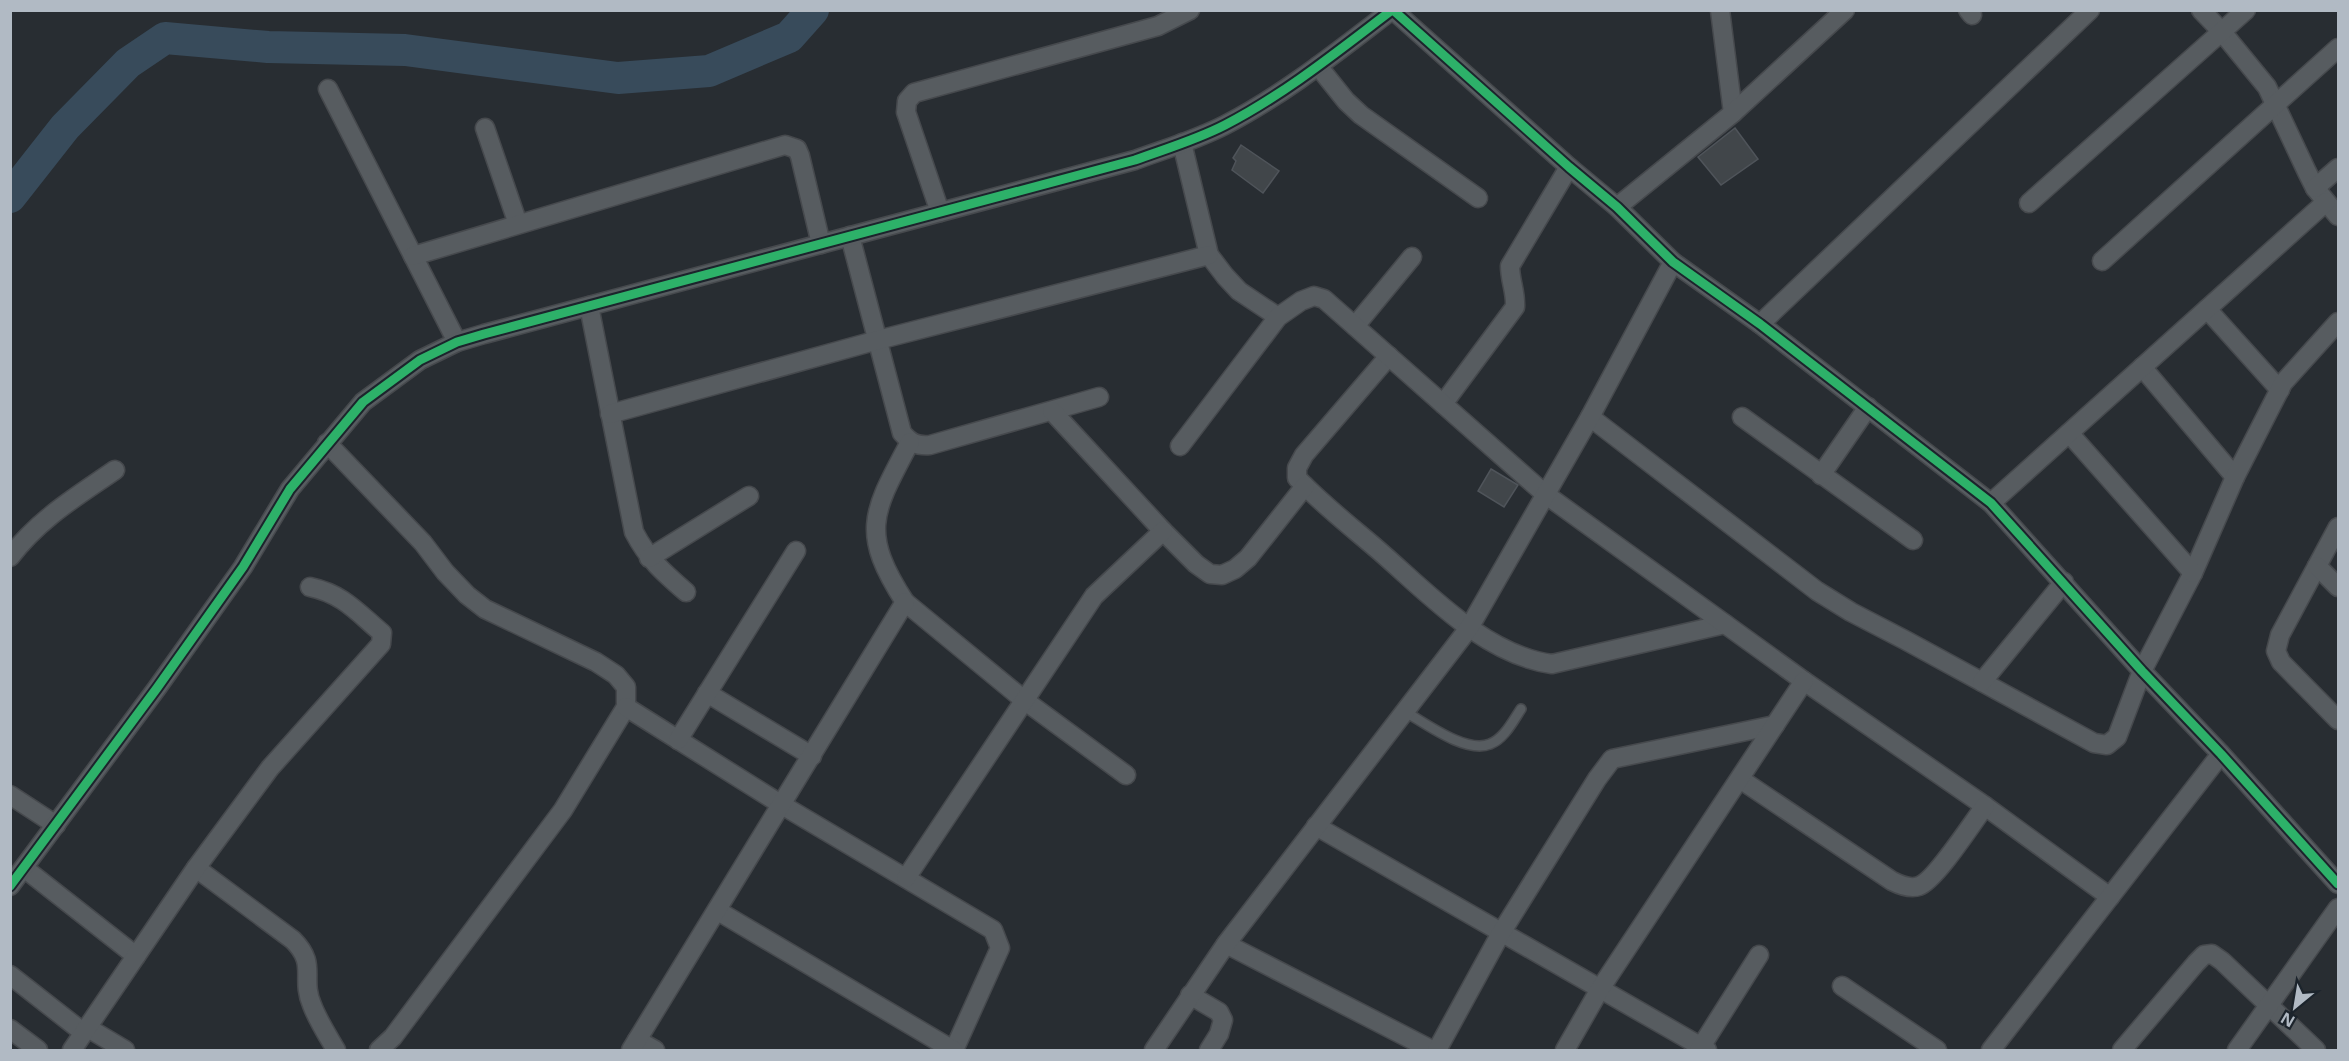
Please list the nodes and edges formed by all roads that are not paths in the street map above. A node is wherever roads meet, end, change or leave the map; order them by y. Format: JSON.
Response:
{"nodes":[{"id":1,"x":1190,"y":10,"type":"edge"},
{"id":2,"x":1720,"y":10,"type":"edge"},
{"id":3,"x":1845,"y":10,"type":"edge"},
{"id":4,"x":2090,"y":10,"type":"edge"},
{"id":5,"x":2201,"y":10,"type":"edge"},
{"id":6,"x":2246,"y":10,"type":"edge"},
{"id":7,"x":1387,"y":12,"type":"edge"},
{"id":8,"x":2222,"y":32,"type":"junction"},
{"id":9,"x":2338,"y":48,"type":"edge"},
{"id":10,"x":1318,"y":66,"type":"junction"},
{"id":11,"x":328,"y":89,"type":"dead end"},
{"id":12,"x":2277,"y":105,"type":"junction"},
{"id":13,"x":1733,"y":113,"type":"junction"},
{"id":14,"x":485,"y":128,"type":"dead end"},
{"id":15,"x":1182,"y":143,"type":"junction"},
{"id":16,"x":1569,"y":167,"type":"junction"},
{"id":17,"x":2338,"y":168,"type":"edge"},
{"id":18,"x":1478,"y":198,"type":"dead end"},
{"id":19,"x":2327,"y":202,"type":"edge"},
{"id":20,"x":2029,"y":203,"type":"dead end"},
{"id":21,"x":1617,"y":207,"type":"junction"},
{"id":22,"x":940,"y":212,"type":"junction"},
{"id":23,"x":518,"y":224,"type":"junction"},
{"id":24,"x":850,"y":236,"type":"junction"},
{"id":25,"x":821,"y":244,"type":"junction"},
{"id":26,"x":413,"y":255,"type":"junction"},
{"id":27,"x":1209,"y":255,"type":"junction"},
{"id":28,"x":1412,"y":257,"type":"dead end"},
{"id":29,"x":2102,"y":261,"type":"dead end"},
{"id":30,"x":1673,"y":262,"type":"junction"},
{"id":31,"x":589,"y":306,"type":"junction"},
{"id":32,"x":2207,"y":309,"type":"junction"},
{"id":33,"x":1278,"y":316,"type":"junction"},
{"id":34,"x":2338,"y":322,"type":"edge"},
{"id":35,"x":1760,"y":324,"type":"junction"},
{"id":36,"x":1355,"y":326,"type":"junction"},
{"id":37,"x":878,"y":340,"type":"junction"},
{"id":38,"x":457,"y":342,"type":"junction"},
{"id":39,"x":1389,"y":356,"type":"junction"},
{"id":40,"x":2142,"y":367,"type":"junction"},
{"id":41,"x":2280,"y":390,"type":"junction"},
{"id":42,"x":1099,"y":397,"type":"dead end"},
{"id":43,"x":1443,"y":404,"type":"junction"},
{"id":44,"x":1868,"y":407,"type":"junction"},
{"id":45,"x":1052,"y":411,"type":"junction"},
{"id":46,"x":610,"y":414,"type":"junction"},
{"id":47,"x":1590,"y":417,"type":"junction"},
{"id":48,"x":1742,"y":417,"type":"dead end"},
{"id":49,"x":2069,"y":433,"type":"junction"},
{"id":50,"x":910,"y":442,"type":"junction"},
{"id":51,"x":327,"y":443,"type":"junction"},
{"id":52,"x":1180,"y":446,"type":"dead end"},
{"id":53,"x":115,"y":470,"type":"dead end"},
{"id":54,"x":1821,"y":475,"type":"junction"},
{"id":55,"x":2235,"y":477,"type":"junction"},
{"id":56,"x":1305,"y":486,"type":"junction"},
{"id":57,"x":1545,"y":494,"type":"junction"},
{"id":58,"x":749,"y":496,"type":"dead end"},
{"id":59,"x":1992,"y":503,"type":"junction"},
{"id":60,"x":2338,"y":527,"type":"edge"},
{"id":61,"x":1163,"y":531,"type":"junction"},
{"id":62,"x":1912,"y":540,"type":"dead end"},
{"id":63,"x":795,"y":551,"type":"dead end"},
{"id":64,"x":10,"y":557,"type":"edge"},
{"id":65,"x":649,"y":558,"type":"junction"},
{"id":66,"x":2317,"y":566,"type":"junction"},
{"id":67,"x":2193,"y":573,"type":"junction"},
{"id":68,"x":2064,"y":582,"type":"junction"},
{"id":69,"x":310,"y":587,"type":"dead end"},
{"id":70,"x":2338,"y":587,"type":"edge"},
{"id":71,"x":686,"y":592,"type":"dead end"},
{"id":72,"x":905,"y":602,"type":"junction"},
{"id":73,"x":1725,"y":624,"type":"junction"},
{"id":74,"x":1468,"y":628,"type":"junction"},
{"id":75,"x":2142,"y":671,"type":"junction"},
{"id":76,"x":1804,"y":681,"type":"junction"},
{"id":77,"x":1982,"y":682,"type":"junction"},
{"id":78,"x":707,"y":693,"type":"junction"},
{"id":79,"x":1024,"y":700,"type":"junction"},
{"id":80,"x":626,"y":707,"type":"junction"},
{"id":81,"x":1521,"y":709,"type":"dead end"},
{"id":82,"x":1404,"y":711,"type":"junction"},
{"id":83,"x":2338,"y":720,"type":"edge"},
{"id":84,"x":1775,"y":725,"type":"junction"},
{"id":85,"x":678,"y":740,"type":"junction"},
{"id":86,"x":2222,"y":754,"type":"junction"},
{"id":87,"x":812,"y":756,"type":"junction"},
{"id":88,"x":1126,"y":775,"type":"dead end"},
{"id":89,"x":1740,"y":779,"type":"junction"},
{"id":90,"x":10,"y":795,"type":"edge"},
{"id":91,"x":782,"y":805,"type":"junction"},
{"id":92,"x":1985,"y":806,"type":"junction"},
{"id":93,"x":56,"y":825,"type":"junction"},
{"id":94,"x":1316,"y":826,"type":"junction"},
{"id":95,"x":24,"y":868,"type":"junction"},
{"id":96,"x":196,"y":868,"type":"junction"},
{"id":97,"x":906,"y":878,"type":"junction"},
{"id":98,"x":2338,"y":884,"type":"edge"},
{"id":99,"x":10,"y":886,"type":"edge"},
{"id":100,"x":2110,"y":897,"type":"junction"},
{"id":101,"x":2338,"y":908,"type":"edge"},
{"id":102,"x":718,"y":911,"type":"junction"},
{"id":103,"x":1501,"y":933,"type":"junction"},
{"id":104,"x":1226,"y":944,"type":"junction"},
{"id":105,"x":1758,"y":955,"type":"dead end"},
{"id":106,"x":136,"y":956,"type":"junction"},
{"id":107,"x":10,"y":975,"type":"edge"},
{"id":108,"x":1842,"y":986,"type":"dead end"},
{"id":109,"x":1600,"y":990,"type":"junction"},
{"id":110,"x":1190,"y":995,"type":"junction"},
{"id":111,"x":2269,"y":1005,"type":"junction"},
{"id":112,"x":10,"y":1029,"type":"edge"},
{"id":113,"x":86,"y":1030,"type":"junction"},
{"id":114,"x":634,"y":1045,"type":"edge"},
{"id":115,"x":388,"y":1047,"type":"edge"},
{"id":116,"x":1702,"y":1049,"type":"edge"},
{"id":117,"x":38,"y":1050,"type":"edge"},
{"id":118,"x":72,"y":1050,"type":"edge"},
{"id":119,"x":125,"y":1050,"type":"edge"},
{"id":120,"x":336,"y":1050,"type":"edge"},
{"id":121,"x":655,"y":1050,"type":"edge"},
{"id":122,"x":953,"y":1050,"type":"edge"},
{"id":123,"x":1154,"y":1050,"type":"edge"},
{"id":124,"x":1209,"y":1050,"type":"edge"},
{"id":125,"x":1432,"y":1050,"type":"edge"},
{"id":126,"x":1437,"y":1050,"type":"edge"},
{"id":127,"x":1565,"y":1050,"type":"edge"},
{"id":128,"x":1937,"y":1050,"type":"edge"},
{"id":129,"x":1991,"y":1050,"type":"edge"},
{"id":130,"x":2122,"y":1050,"type":"edge"},
{"id":131,"x":2237,"y":1050,"type":"edge"},
{"id":132,"x":2316,"y":1050,"type":"edge"}],
"edges":[{"from":1,"to":22,"type":"street"},
{"from":2,"to":13,"type":"street"},
{"from":3,"to":13,"type":"street"},
{"from":4,"to":35,"type":"street"},
{"from":5,"to":8,"type":"street"},
{"from":6,"to":8,"type":"street"},
{"from":7,"to":10,"type":"street"},
{"from":7,"to":16,"type":"street"},
{"from":8,"to":12,"type":"street"},
{"from":8,"to":20,"type":"street"},
{"from":9,"to":12,"type":"street"},
{"from":10,"to":15,"type":"street"},
{"from":10,"to":18,"type":"street"},
{"from":11,"to":26,"type":"street"},
{"from":12,"to":19,"type":"street"},
{"from":12,"to":29,"type":"street"},
{"from":13,"to":21,"type":"street"},
{"from":14,"to":23,"type":"street"},
{"from":15,"to":22,"type":"street"},
{"from":15,"to":27,"type":"street"},
{"from":16,"to":21,"type":"street"},
{"from":16,"to":43,"type":"street"},
{"from":17,"to":19,"type":"street"},
{"from":19,"to":32,"type":"street"},
{"from":21,"to":30,"type":"street"},
{"from":22,"to":24,"type":"street"},
{"from":23,"to":25,"type":"street"},
{"from":23,"to":26,"type":"street"},
{"from":24,"to":25,"type":"street"},
{"from":24,"to":37,"type":"street"},
{"from":25,"to":31,"type":"street"},
{"from":26,"to":38,"type":"street"},
{"from":27,"to":33,"type":"street"},
{"from":27,"to":37,"type":"street"},
{"from":28,"to":36,"type":"street"},
{"from":30,"to":35,"type":"street"},
{"from":30,"to":47,"type":"street"},
{"from":31,"to":38,"type":"street"},
{"from":31,"to":46,"type":"street"},
{"from":32,"to":40,"type":"street"},
{"from":32,"to":41,"type":"street"},
{"from":33,"to":36,"type":"street"},
{"from":33,"to":52,"type":"street"},
{"from":34,"to":41,"type":"street"},
{"from":35,"to":44,"type":"street"},
{"from":36,"to":39,"type":"street"},
{"from":37,"to":46,"type":"street"},
{"from":37,"to":50,"type":"street"},
{"from":38,"to":51,"type":"street"},
{"from":39,"to":43,"type":"street"},
{"from":39,"to":56,"type":"street"},
{"from":40,"to":49,"type":"street"},
{"from":40,"to":55,"type":"street"},
{"from":41,"to":55,"type":"street"},
{"from":42,"to":45,"type":"street"},
{"from":43,"to":57,"type":"street"},
{"from":44,"to":54,"type":"street"},
{"from":44,"to":59,"type":"street"},
{"from":45,"to":50,"type":"street"},
{"from":45,"to":61,"type":"street"},
{"from":46,"to":65,"type":"street"},
{"from":47,"to":57,"type":"street"},
{"from":47,"to":77,"type":"street"},
{"from":48,"to":54,"type":"street"},
{"from":49,"to":59,"type":"street"},
{"from":49,"to":67,"type":"street"},
{"from":50,"to":72,"type":"street"},
{"from":51,"to":80,"type":"street"},
{"from":51,"to":93,"type":"street"},
{"from":53,"to":64,"type":"street"},
{"from":54,"to":62,"type":"street"},
{"from":55,"to":67,"type":"street"},
{"from":56,"to":61,"type":"street"},
{"from":56,"to":74,"type":"street"},
{"from":57,"to":73,"type":"street"},
{"from":57,"to":74,"type":"street"},
{"from":58,"to":65,"type":"street"},
{"from":59,"to":68,"type":"street"},
{"from":60,"to":66,"type":"street"},
{"from":61,"to":79,"type":"street"},
{"from":63,"to":78,"type":"street"},
{"from":65,"to":71,"type":"street"},
{"from":66,"to":70,"type":"street"},
{"from":66,"to":83,"type":"street"},
{"from":67,"to":75,"type":"street"},
{"from":68,"to":75,"type":"street"},
{"from":68,"to":77,"type":"street"},
{"from":69,"to":96,"type":"street"},
{"from":72,"to":79,"type":"street"},
{"from":72,"to":87,"type":"street"},
{"from":73,"to":74,"type":"street"},
{"from":73,"to":76,"type":"street"},
{"from":74,"to":82,"type":"street"},
{"from":75,"to":77,"type":"street"},
{"from":75,"to":86,"type":"street"},
{"from":76,"to":84,"type":"street"},
{"from":76,"to":92,"type":"street"},
{"from":78,"to":85,"type":"street"},
{"from":78,"to":87,"type":"street"},
{"from":79,"to":88,"type":"street"},
{"from":79,"to":97,"type":"street"},
{"from":80,"to":85,"type":"street"},
{"from":80,"to":115,"type":"street"},
{"from":81,"to":82,"type":"lane"},
{"from":82,"to":94,"type":"street"},
{"from":84,"to":89,"type":"street"},
{"from":84,"to":103,"type":"street"},
{"from":85,"to":91,"type":"street"},
{"from":86,"to":98,"type":"street"},
{"from":86,"to":100,"type":"street"},
{"from":87,"to":91,"type":"street"},
{"from":89,"to":92,"type":"street"},
{"from":89,"to":109,"type":"street"},
{"from":90,"to":93,"type":"street"},
{"from":91,"to":97,"type":"street"},
{"from":91,"to":102,"type":"street"},
{"from":92,"to":100,"type":"street"},
{"from":93,"to":95,"type":"street"},
{"from":94,"to":103,"type":"street"},
{"from":94,"to":104,"type":"street"},
{"from":95,"to":99,"type":"street"},
{"from":95,"to":106,"type":"street"},
{"from":96,"to":106,"type":"street"},
{"from":96,"to":120,"type":"street"},
{"from":97,"to":122,"type":"street"},
{"from":100,"to":129,"type":"street"},
{"from":101,"to":111,"type":"street"},
{"from":102,"to":114,"type":"street"},
{"from":102,"to":122,"type":"street"},
{"from":103,"to":109,"type":"street"},
{"from":103,"to":126,"type":"street"},
{"from":104,"to":110,"type":"street"},
{"from":104,"to":125,"type":"street"},
{"from":105,"to":116,"type":"street"},
{"from":106,"to":113,"type":"street"},
{"from":107,"to":113,"type":"street"},
{"from":108,"to":128,"type":"street"},
{"from":109,"to":116,"type":"street"},
{"from":109,"to":127,"type":"street"},
{"from":110,"to":123,"type":"street"},
{"from":110,"to":124,"type":"street"},
{"from":111,"to":130,"type":"street"},
{"from":111,"to":131,"type":"street"},
{"from":111,"to":132,"type":"street"},
{"from":112,"to":117,"type":"street"},
{"from":113,"to":118,"type":"street"},
{"from":113,"to":119,"type":"street"},
{"from":114,"to":121,"type":"street"}]}
